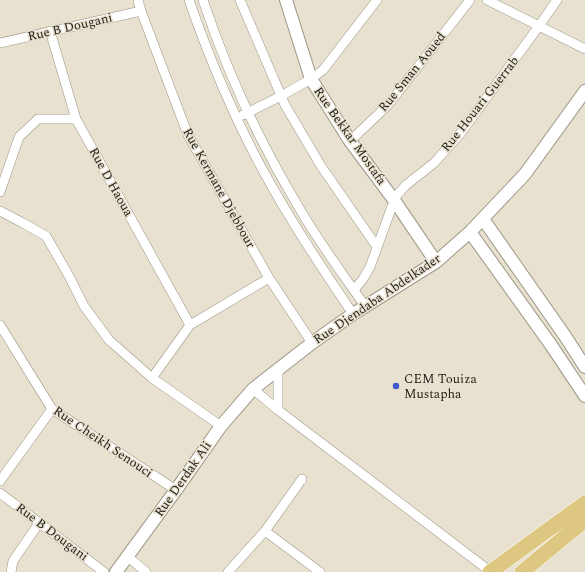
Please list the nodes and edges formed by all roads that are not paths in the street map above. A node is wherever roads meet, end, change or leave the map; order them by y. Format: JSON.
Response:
{"nodes":[{"id":1,"x":138,"y":0,"type":"edge"},
{"id":2,"x":189,"y":0,"type":"edge"},
{"id":3,"x":203,"y":0,"type":"edge"},
{"id":4,"x":240,"y":0,"type":"edge"},
{"id":5,"x":286,"y":0,"type":"edge"},
{"id":6,"x":377,"y":0,"type":"edge"},
{"id":7,"x":470,"y":0,"type":"edge"},
{"id":8,"x":487,"y":0,"type":"edge"},
{"id":9,"x":556,"y":0,"type":"edge"},
{"id":10,"x":140,"y":11,"type":"junction"},
{"id":11,"x":539,"y":26,"type":"junction"},
{"id":12,"x":50,"y":31,"type":"junction"},
{"id":13,"x":0,"y":43,"type":"edge"},
{"id":14,"x":585,"y":49,"type":"edge"},
{"id":15,"x":311,"y":79,"type":"junction"},
{"id":16,"x":585,"y":91,"type":"edge"},
{"id":17,"x":281,"y":96,"type":"junction"},
{"id":18,"x":247,"y":113,"type":"junction"},
{"id":19,"x":236,"y":118,"type":"junction"},
{"id":20,"x":76,"y":119,"type":"junction"},
{"id":21,"x":350,"y":141,"type":"junction"},
{"id":22,"x":0,"y":192,"type":"edge"},
{"id":23,"x":394,"y":200,"type":"junction"},
{"id":24,"x":0,"y":211,"type":"edge"},
{"id":25,"x":483,"y":219,"type":"junction"},
{"id":26,"x":470,"y":232,"type":"junction"},
{"id":27,"x":377,"y":247,"type":"junction"},
{"id":28,"x":436,"y":262,"type":"junction"},
{"id":29,"x":269,"y":278,"type":"junction"},
{"id":30,"x":354,"y":290,"type":"junction"},
{"id":31,"x":366,"y":306,"type":"junction"},
{"id":32,"x":353,"y":314,"type":"junction"},
{"id":33,"x":0,"y":325,"type":"edge"},
{"id":34,"x":190,"y":325,"type":"junction"},
{"id":35,"x":312,"y":343,"type":"junction"},
{"id":36,"x":585,"y":367,"type":"edge"},
{"id":37,"x":278,"y":369,"type":"junction"},
{"id":38,"x":152,"y":378,"type":"junction"},
{"id":39,"x":253,"y":389,"type":"junction"},
{"id":40,"x":585,"y":396,"type":"edge"},
{"id":41,"x":52,"y":409,"type":"junction"},
{"id":42,"x":278,"y":410,"type":"junction"},
{"id":43,"x":221,"y":426,"type":"junction"},
{"id":44,"x":302,"y":480,"type":"dead end"},
{"id":45,"x":0,"y":482,"type":"edge"},
{"id":46,"x":176,"y":490,"type":"junction"},
{"id":47,"x":0,"y":493,"type":"edge"},
{"id":48,"x":585,"y":502,"type":"edge"},
{"id":49,"x":585,"y":520,"type":"edge"},
{"id":50,"x":39,"y":523,"type":"junction"},
{"id":51,"x":265,"y":531,"type":"junction"},
{"id":52,"x":128,"y":556,"type":"junction"},
{"id":53,"x":11,"y":572,"type":"edge"},
{"id":54,"x":104,"y":572,"type":"edge"},
{"id":55,"x":116,"y":572,"type":"edge"},
{"id":56,"x":146,"y":572,"type":"edge"},
{"id":57,"x":228,"y":572,"type":"edge"},
{"id":58,"x":320,"y":572,"type":"edge"},
{"id":59,"x":490,"y":572,"type":"edge"},
{"id":60,"x":522,"y":572,"type":"edge"}],
"edges":[{"from":1,"to":10,"type":"street","name":"Rue Kermane Djebbour"},
{"from":2,"to":19,"type":"street"},
{"from":3,"to":18,"type":"street"},
{"from":4,"to":17,"type":"street"},
{"from":5,"to":15,"type":"street","name":"Rue Bekkar Mostafa"},
{"from":6,"to":15,"type":"street"},
{"from":7,"to":21,"type":"street","name":"Rue Sman Aoued"},
{"from":8,"to":11,"type":"street"},
{"from":9,"to":11,"type":"street","name":"Rue Houari Guerrab"},
{"from":10,"to":12,"type":"street","name":"Rue B Dougani"},
{"from":10,"to":29,"type":"street","name":"Rue Kermane Djebbour"},
{"from":11,"to":14,"type":"street"},
{"from":11,"to":23,"type":"street","name":"Rue Houari Guerrab"},
{"from":12,"to":13,"type":"street","name":"Rue B Dougani"},
{"from":12,"to":20,"type":"street","name":"Rue D Haoua"},
{"from":15,"to":17,"type":"street"},
{"from":15,"to":21,"type":"street","name":"Rue Bekkar Mostafa"},
{"from":16,"to":25,"type":"street","name":"Rue Djendaba Abdelkader"},
{"from":17,"to":18,"type":"street"},
{"from":17,"to":27,"type":"street"},
{"from":18,"to":19,"type":"street"},
{"from":18,"to":30,"type":"street"},
{"from":19,"to":32,"type":"street"},
{"from":20,"to":22,"type":"street"},
{"from":20,"to":34,"type":"street","name":"Rue D Haoua"},
{"from":21,"to":23,"type":"street","name":"Rue Bekkar Mostafa"},
{"from":23,"to":27,"type":"street"},
{"from":23,"to":28,"type":"street","name":"Rue Bekkar Mostafa"},
{"from":24,"to":38,"type":"street"},
{"from":25,"to":26,"type":"street","name":"Rue Djendaba Abdelkader"},
{"from":25,"to":36,"type":"street"},
{"from":26,"to":28,"type":"street","name":"Rue Djendaba Abdelkader"},
{"from":26,"to":40,"type":"street"},
{"from":27,"to":30,"type":"street"},
{"from":28,"to":31,"type":"street","name":"Rue Djendaba Abdelkader"},
{"from":29,"to":34,"type":"street"},
{"from":29,"to":35,"type":"street","name":"Rue Kermane Djebbour"},
{"from":30,"to":31,"type":"street"},
{"from":31,"to":32,"type":"street","name":"Rue Djendaba Abdelkader"},
{"from":32,"to":35,"type":"street","name":"Rue Djendaba Abdelkader"},
{"from":33,"to":41,"type":"street","name":"Rue Cheikh Senouci"},
{"from":34,"to":38,"type":"street"},
{"from":35,"to":37,"type":"street","name":"Rue Djendaba Abdelkader"},
{"from":37,"to":39,"type":"street","name":"Rue Djendaba Abdelkader"},
{"from":37,"to":42,"type":"street"},
{"from":38,"to":43,"type":"street"},
{"from":39,"to":42,"type":"street"},
{"from":39,"to":43,"type":"street","name":"Rue Derdak Ali"},
{"from":41,"to":45,"type":"street"},
{"from":41,"to":46,"type":"street","name":"Rue Cheikh Senouci"},
{"from":42,"to":59,"type":"street"},
{"from":43,"to":46,"type":"street","name":"Rue Derdak Ali"},
{"from":44,"to":51,"type":"street"},
{"from":46,"to":52,"type":"street","name":"Rue Derdak Ali"},
{"from":47,"to":50,"type":"street","name":"Rue B Dougani"},
{"from":48,"to":59,"type":"main road"},
{"from":49,"to":60,"type":"main road"},
{"from":50,"to":53,"type":"street"},
{"from":50,"to":54,"type":"street","name":"Rue B Dougani"},
{"from":51,"to":57,"type":"street"},
{"from":51,"to":58,"type":"street"},
{"from":52,"to":55,"type":"street","name":"Rue Derdak Ali"},
{"from":52,"to":56,"type":"street"}]}
